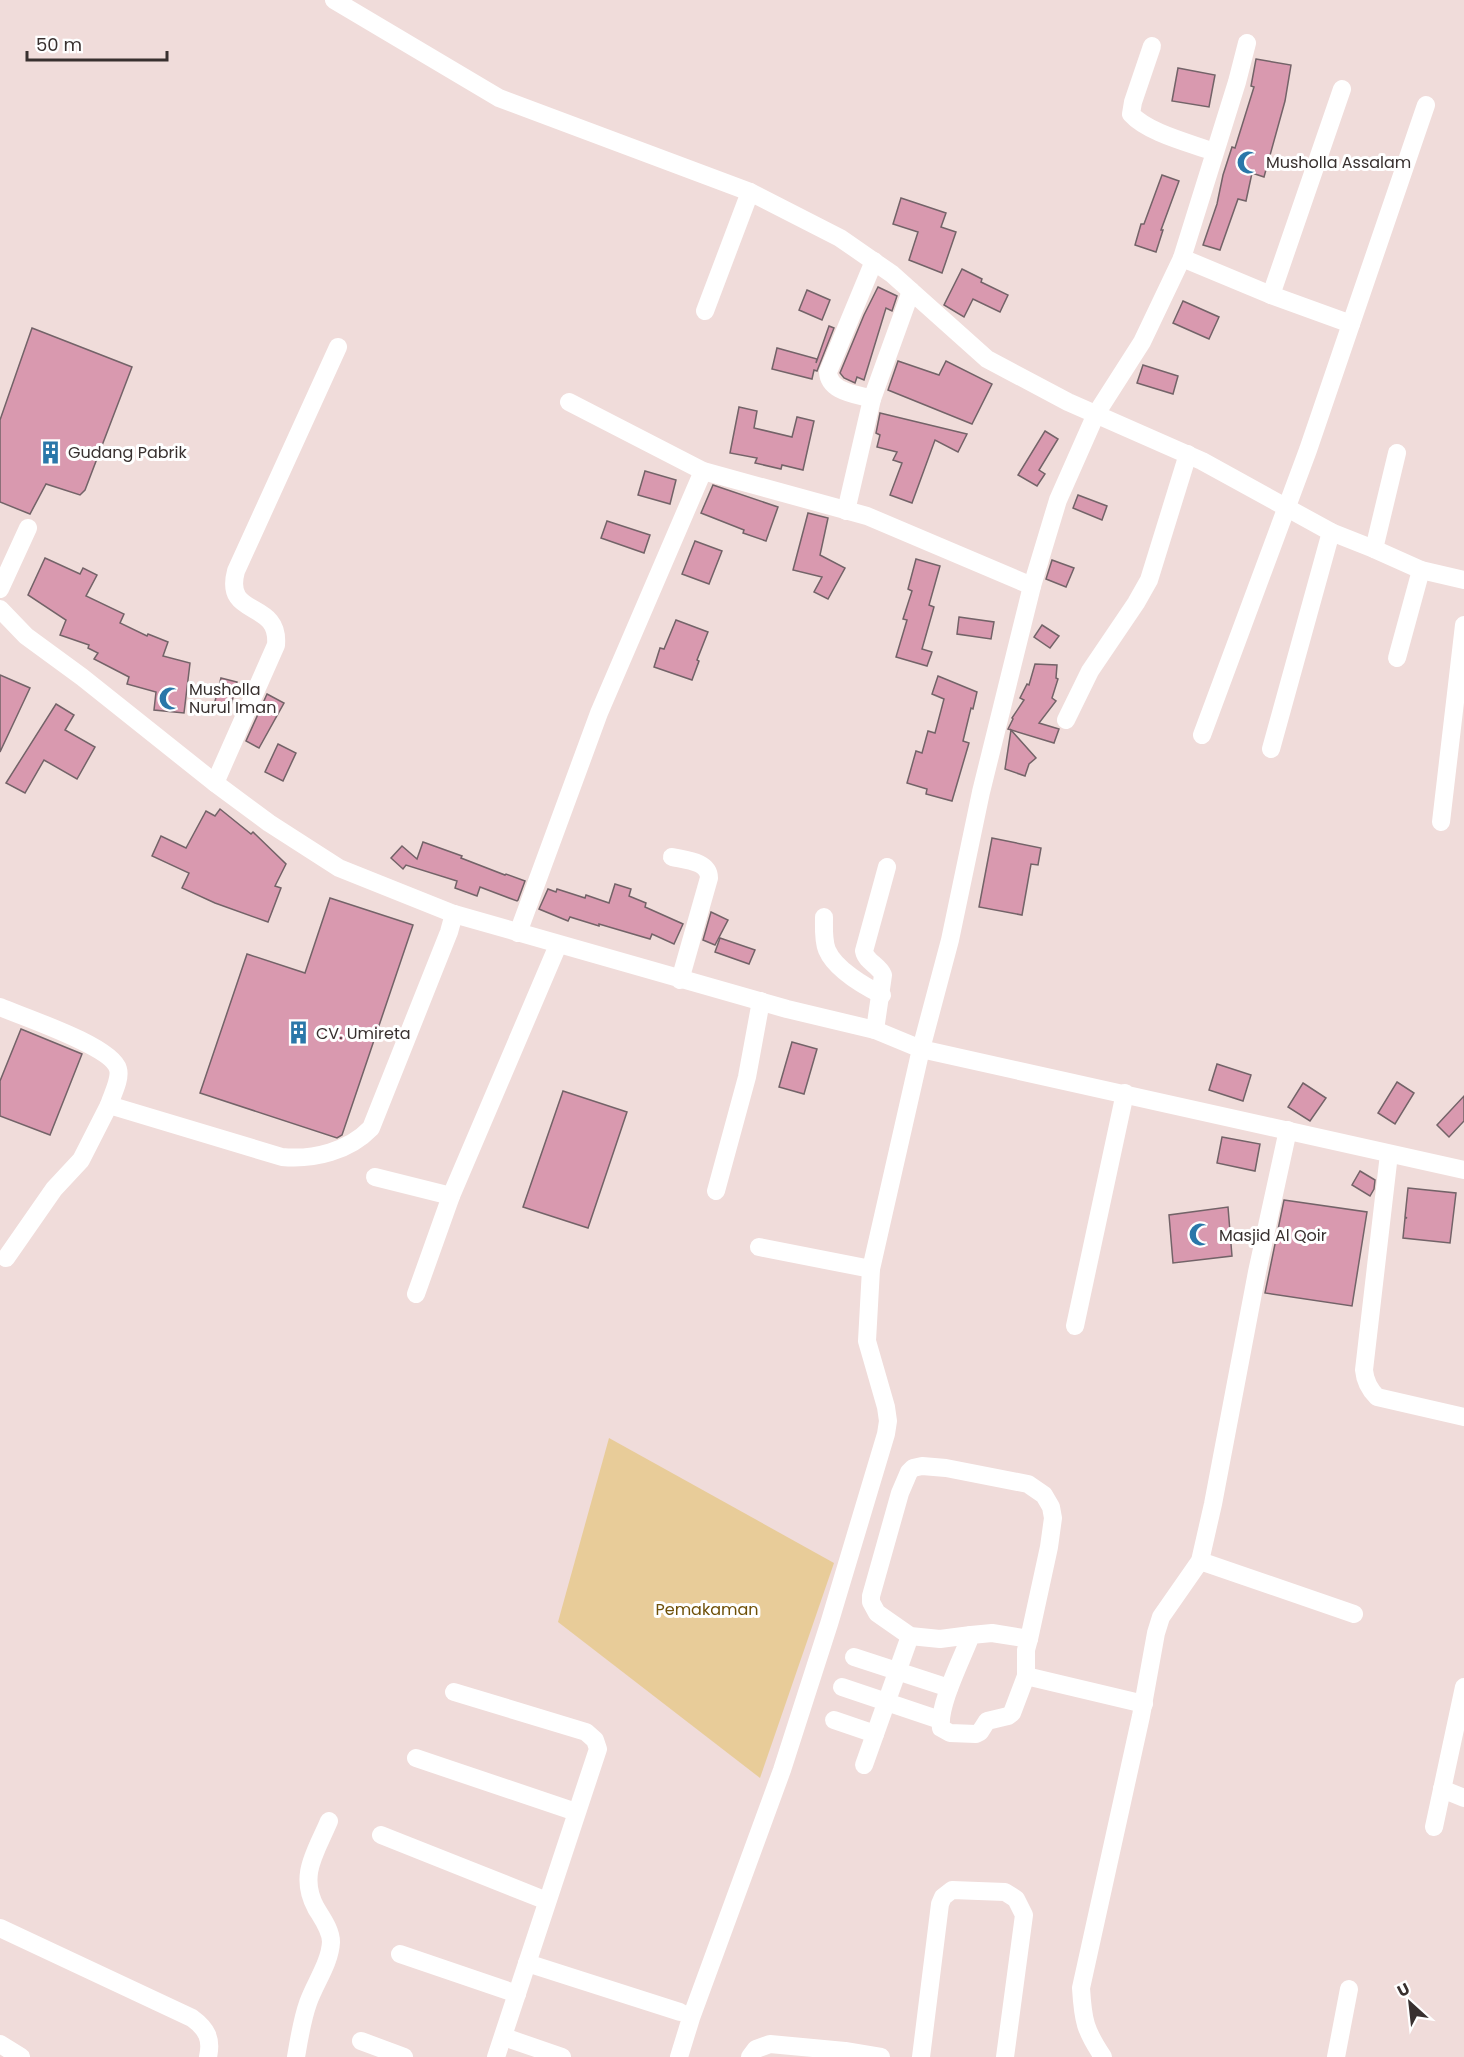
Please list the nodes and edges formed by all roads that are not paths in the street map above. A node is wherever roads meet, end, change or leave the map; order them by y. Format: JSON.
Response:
{"nodes":[{"id":1,"x":334,"y":0,"type":"edge"},
{"id":2,"x":1247,"y":43,"type":"dead end"},
{"id":3,"x":1152,"y":46,"type":"dead end"},
{"id":4,"x":1342,"y":89,"type":"dead end"},
{"id":5,"x":1426,"y":105,"type":"dead end"},
{"id":6,"x":1214,"y":152,"type":"junction"},
{"id":7,"x":750,"y":192,"type":"junction"},
{"id":8,"x":1182,"y":258,"type":"junction"},
{"id":9,"x":874,"y":261,"type":"junction"},
{"id":10,"x":911,"y":291,"type":"junction"},
{"id":11,"x":1271,"y":295,"type":"junction"},
{"id":12,"x":705,"y":311,"type":"dead end"},
{"id":13,"x":1351,"y":324,"type":"junction"},
{"id":14,"x":338,"y":347,"type":"dead end"},
{"id":15,"x":872,"y":399,"type":"junction"},
{"id":16,"x":569,"y":402,"type":"dead end"},
{"id":17,"x":1096,"y":414,"type":"junction"},
{"id":18,"x":1397,"y":453,"type":"dead end"},
{"id":19,"x":1188,"y":454,"type":"junction"},
{"id":20,"x":703,"y":471,"type":"junction"},
{"id":21,"x":1286,"y":508,"type":"junction"},
{"id":22,"x":846,"y":511,"type":"junction"},
{"id":23,"x":28,"y":528,"type":"dead end"},
{"id":24,"x":1331,"y":532,"type":"junction"},
{"id":25,"x":1374,"y":549,"type":"junction"},
{"id":26,"x":1421,"y":570,"type":"junction"},
{"id":27,"x":1464,"y":580,"type":"edge"},
{"id":28,"x":1032,"y":586,"type":"junction"},
{"id":29,"x":0,"y":589,"type":"edge"},
{"id":30,"x":0,"y":609,"type":"edge"},
{"id":31,"x":1464,"y":625,"type":"edge"},
{"id":32,"x":1396,"y":658,"type":"dead end"},
{"id":33,"x":1066,"y":720,"type":"dead end"},
{"id":34,"x":1202,"y":735,"type":"dead end"},
{"id":35,"x":1271,"y":749,"type":"dead end"},
{"id":36,"x":215,"y":783,"type":"junction"},
{"id":37,"x":1441,"y":822,"type":"dead end"},
{"id":38,"x":672,"y":857,"type":"dead end"},
{"id":39,"x":887,"y":867,"type":"dead end"},
{"id":40,"x":454,"y":914,"type":"junction"},
{"id":41,"x":824,"y":917,"type":"dead end"},
{"id":42,"x":518,"y":933,"type":"junction"},
{"id":43,"x":558,"y":945,"type":"junction"},
{"id":44,"x":680,"y":980,"type":"junction"},
{"id":45,"x":882,"y":995,"type":"junction"},
{"id":46,"x":761,"y":1001,"type":"junction"},
{"id":47,"x":0,"y":1007,"type":"edge"},
{"id":48,"x":875,"y":1030,"type":"junction"},
{"id":49,"x":921,"y":1049,"type":"junction"},
{"id":50,"x":1125,"y":1093,"type":"junction"},
{"id":51,"x":109,"y":1105,"type":"junction"},
{"id":52,"x":1288,"y":1130,"type":"junction"},
{"id":53,"x":1389,"y":1154,"type":"junction"},
{"id":54,"x":1464,"y":1170,"type":"edge"},
{"id":55,"x":375,"y":1177,"type":"dead end"},
{"id":56,"x":716,"y":1191,"type":"dead end"},
{"id":57,"x":451,"y":1196,"type":"junction"},
{"id":58,"x":759,"y":1247,"type":"dead end"},
{"id":59,"x":6,"y":1258,"type":"dead end"},
{"id":60,"x":871,"y":1269,"type":"junction"},
{"id":61,"x":416,"y":1294,"type":"dead end"},
{"id":62,"x":1075,"y":1326,"type":"dead end"},
{"id":63,"x":1464,"y":1417,"type":"edge"},
{"id":64,"x":1200,"y":1561,"type":"junction"},
{"id":65,"x":1354,"y":1614,"type":"dead end"},
{"id":66,"x":971,"y":1635,"type":"junction"},
{"id":67,"x":910,"y":1636,"type":"junction"},
{"id":68,"x":1029,"y":1639,"type":"junction"},
{"id":69,"x":854,"y":1657,"type":"dead end"},
{"id":70,"x":897,"y":1670,"type":"junction"},
{"id":71,"x":1026,"y":1676,"type":"junction"},
{"id":72,"x":842,"y":1687,"type":"dead end"},
{"id":73,"x":1464,"y":1687,"type":"edge"},
{"id":74,"x":949,"y":1688,"type":"junction"},
{"id":75,"x":454,"y":1692,"type":"dead end"},
{"id":76,"x":886,"y":1703,"type":"junction"},
{"id":77,"x":1143,"y":1704,"type":"junction"},
{"id":78,"x":834,"y":1720,"type":"dead end"},
{"id":79,"x":940,"y":1720,"type":"junction"},
{"id":80,"x":875,"y":1734,"type":"junction"},
{"id":81,"x":416,"y":1758,"type":"dead end"},
{"id":82,"x":864,"y":1765,"type":"dead end"},
{"id":83,"x":1442,"y":1789,"type":"junction"},
{"id":84,"x":1464,"y":1798,"type":"edge"},
{"id":85,"x":576,"y":1812,"type":"junction"},
{"id":86,"x":329,"y":1821,"type":"dead end"},
{"id":87,"x":1434,"y":1827,"type":"dead end"},
{"id":88,"x":381,"y":1835,"type":"dead end"},
{"id":89,"x":547,"y":1901,"type":"junction"},
{"id":90,"x":0,"y":1928,"type":"edge"},
{"id":91,"x":400,"y":1954,"type":"dead end"},
{"id":92,"x":526,"y":1963,"type":"junction"},
{"id":93,"x":1349,"y":1989,"type":"dead end"},
{"id":94,"x":517,"y":1995,"type":"junction"},
{"id":95,"x":680,"y":2012,"type":"dead end"},
{"id":96,"x":504,"y":2037,"type":"junction"},
{"id":97,"x":362,"y":2041,"type":"dead end"},
{"id":98,"x":0,"y":2044,"type":"edge"},
{"id":99,"x":844,"y":2054,"type":"edge"},
{"id":100,"x":21,"y":2057,"type":"edge"},
{"id":101,"x":208,"y":2057,"type":"edge"},
{"id":102,"x":296,"y":2057,"type":"edge"},
{"id":103,"x":404,"y":2057,"type":"edge"},
{"id":104,"x":496,"y":2057,"type":"edge"},
{"id":105,"x":562,"y":2057,"type":"edge"},
{"id":106,"x":679,"y":2057,"type":"edge"},
{"id":107,"x":750,"y":2057,"type":"edge"},
{"id":108,"x":881,"y":2057,"type":"edge"},
{"id":109,"x":921,"y":2057,"type":"edge"},
{"id":110,"x":1005,"y":2057,"type":"edge"},
{"id":111,"x":1103,"y":2057,"type":"edge"},
{"id":112,"x":1336,"y":2057,"type":"edge"}],
"edges":[{"from":1,"to":7,"type":"street"},
{"from":2,"to":6,"type":"street"},
{"from":3,"to":6,"type":"street"},
{"from":4,"to":11,"type":"street"},
{"from":5,"to":13,"type":"street"},
{"from":6,"to":8,"type":"street"},
{"from":7,"to":9,"type":"street"},
{"from":7,"to":12,"type":"street"},
{"from":8,"to":11,"type":"street"},
{"from":8,"to":17,"type":"street"},
{"from":9,"to":10,"type":"street"},
{"from":9,"to":15,"type":"street"},
{"from":10,"to":15,"type":"street"},
{"from":10,"to":17,"type":"street"},
{"from":11,"to":13,"type":"street"},
{"from":13,"to":21,"type":"street"},
{"from":14,"to":36,"type":"street"},
{"from":15,"to":22,"type":"street"},
{"from":16,"to":20,"type":"street"},
{"from":17,"to":19,"type":"street"},
{"from":17,"to":28,"type":"street"},
{"from":18,"to":25,"type":"street"},
{"from":19,"to":21,"type":"street"},
{"from":19,"to":33,"type":"street"},
{"from":20,"to":22,"type":"street"},
{"from":20,"to":42,"type":"street"},
{"from":21,"to":24,"type":"street"},
{"from":21,"to":34,"type":"street"},
{"from":22,"to":28,"type":"street"},
{"from":23,"to":29,"type":"street"},
{"from":24,"to":25,"type":"street"},
{"from":24,"to":35,"type":"street"},
{"from":25,"to":26,"type":"street"},
{"from":26,"to":27,"type":"street"},
{"from":26,"to":32,"type":"street"},
{"from":28,"to":49,"type":"street"},
{"from":30,"to":36,"type":"street"},
{"from":31,"to":37,"type":"street"},
{"from":36,"to":40,"type":"street"},
{"from":38,"to":44,"type":"street"},
{"from":39,"to":45,"type":"street"},
{"from":40,"to":42,"type":"street"},
{"from":40,"to":51,"type":"street"},
{"from":41,"to":45,"type":"street"},
{"from":42,"to":43,"type":"street"},
{"from":43,"to":44,"type":"street"},
{"from":43,"to":57,"type":"street"},
{"from":44,"to":46,"type":"street"},
{"from":45,"to":48,"type":"street"},
{"from":46,"to":48,"type":"street"},
{"from":46,"to":56,"type":"street"},
{"from":47,"to":51,"type":"street"},
{"from":48,"to":49,"type":"street"},
{"from":49,"to":50,"type":"street"},
{"from":49,"to":60,"type":"street"},
{"from":50,"to":52,"type":"street"},
{"from":50,"to":62,"type":"street"},
{"from":51,"to":59,"type":"street"},
{"from":52,"to":53,"type":"street"},
{"from":52,"to":64,"type":"street"},
{"from":53,"to":54,"type":"street"},
{"from":53,"to":63,"type":"street"},
{"from":55,"to":57,"type":"street"},
{"from":57,"to":61,"type":"street"},
{"from":58,"to":60,"type":"street"},
{"from":60,"to":106,"type":"street"},
{"from":64,"to":65,"type":"street"},
{"from":64,"to":77,"type":"street"},
{"from":66,"to":67,"type":"street"},
{"from":66,"to":68,"type":"street"},
{"from":66,"to":74,"type":"street"},
{"from":67,"to":68,"type":"street"},
{"from":67,"to":70,"type":"street"},
{"from":68,"to":71,"type":"street"},
{"from":69,"to":70,"type":"street"},
{"from":70,"to":74,"type":"street"},
{"from":70,"to":76,"type":"street"},
{"from":71,"to":77,"type":"street"},
{"from":71,"to":79,"type":"street"},
{"from":72,"to":76,"type":"street"},
{"from":73,"to":83,"type":"street"},
{"from":74,"to":79,"type":"street"},
{"from":75,"to":85,"type":"street"},
{"from":76,"to":79,"type":"street"},
{"from":76,"to":80,"type":"street"},
{"from":77,"to":111,"type":"street"},
{"from":78,"to":80,"type":"street"},
{"from":80,"to":82,"type":"street"},
{"from":81,"to":85,"type":"street"},
{"from":83,"to":84,"type":"street"},
{"from":83,"to":87,"type":"street"},
{"from":85,"to":89,"type":"street"},
{"from":86,"to":102,"type":"street"},
{"from":88,"to":89,"type":"street"},
{"from":89,"to":92,"type":"street"},
{"from":90,"to":101,"type":"street"},
{"from":91,"to":94,"type":"street"},
{"from":92,"to":94,"type":"street"},
{"from":92,"to":95,"type":"street"},
{"from":93,"to":112,"type":"street"},
{"from":94,"to":96,"type":"street"},
{"from":96,"to":104,"type":"street"},
{"from":96,"to":105,"type":"street"},
{"from":97,"to":103,"type":"street"},
{"from":98,"to":100,"type":"street"},
{"from":99,"to":107,"type":"street"},
{"from":99,"to":108,"type":"street"},
{"from":109,"to":110,"type":"street"}]}
